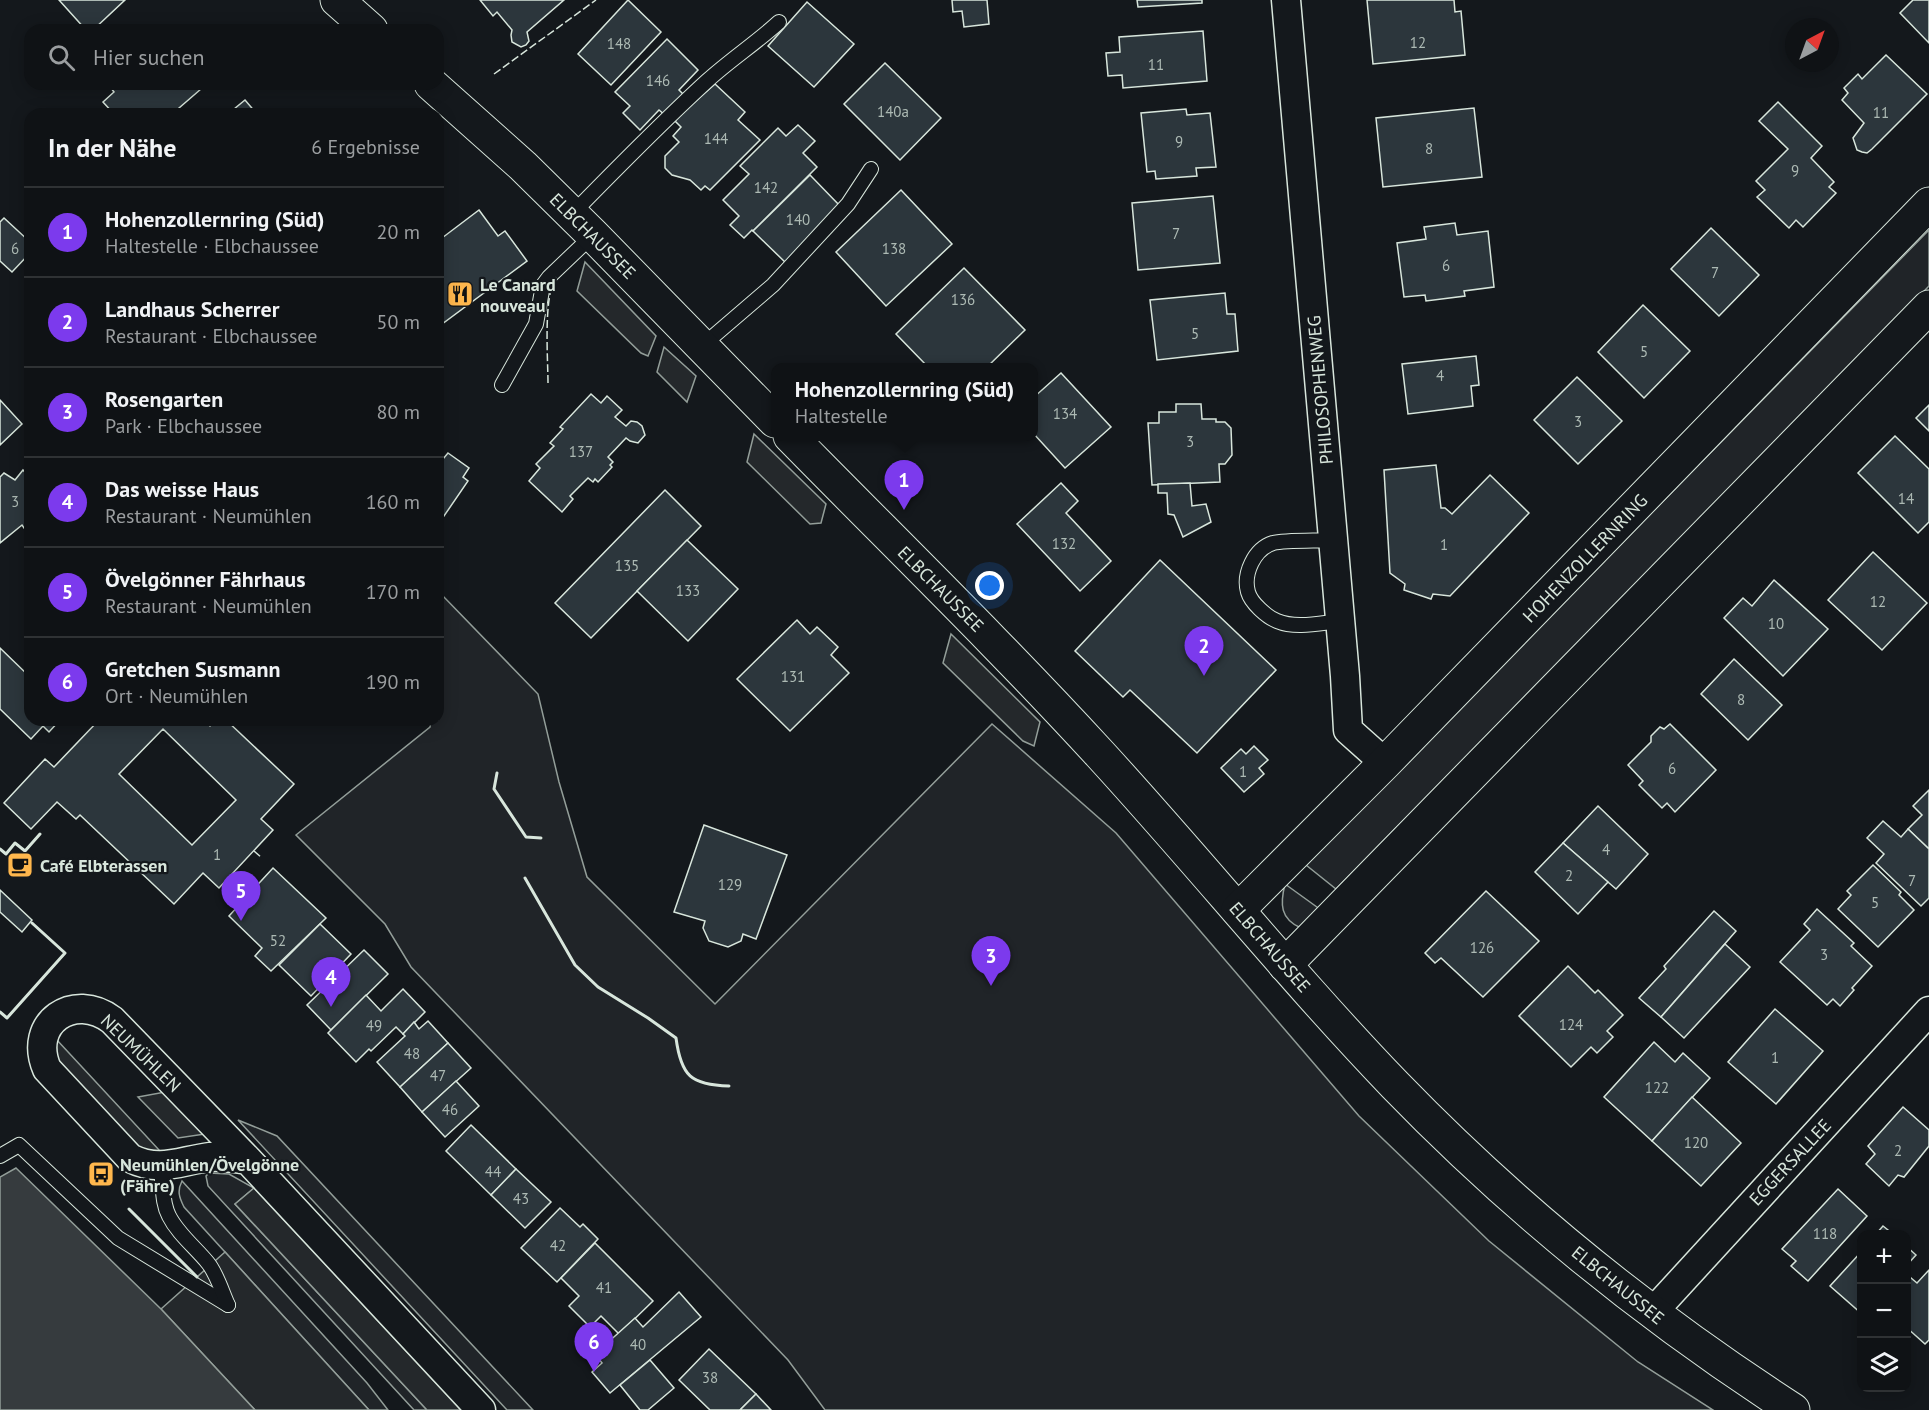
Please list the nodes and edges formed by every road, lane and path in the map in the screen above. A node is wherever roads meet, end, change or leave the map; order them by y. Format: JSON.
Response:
{"nodes":[{"id":1,"x":337,"y":0,"type":"edge"},
{"id":2,"x":1286,"y":0,"type":"edge"},
{"id":3,"x":779,"y":22,"type":"dead end"},
{"id":4,"x":363,"y":24,"type":"edge"},
{"id":5,"x":438,"y":90,"type":"edge"},
{"id":6,"x":871,"y":169,"type":"dead end"},
{"id":7,"x":1929,"y":204,"type":"edge"},
{"id":8,"x":583,"y":225,"type":"junction"},
{"id":9,"x":1929,"y":307,"type":"edge"},
{"id":10,"x":702,"y":346,"type":"junction"},
{"id":11,"x":502,"y":385,"type":"dead end"},
{"id":12,"x":771,"y":417,"type":"edge"},
{"id":13,"x":795,"y":441,"type":"edge"},
{"id":14,"x":1333,"y":540,"type":"junction"},
{"id":15,"x":1340,"y":621,"type":"junction"},
{"id":16,"x":1385,"y":763,"type":"junction"},
{"id":17,"x":1238,"y":910,"type":"junction"},
{"id":18,"x":1285,"y":964,"type":"junction"},
{"id":19,"x":1929,"y":1011,"type":"edge"},
{"id":20,"x":0,"y":1156,"type":"edge"},
{"id":21,"x":248,"y":1160,"type":"junction"},
{"id":22,"x":160,"y":1166,"type":"junction"},
{"id":23,"x":1652,"y":1313,"type":"junction"},
{"id":24,"x":481,"y":1410,"type":"edge"},
{"id":25,"x":1793,"y":1410,"type":"edge"}],
"edges":[{"from":1,"to":4,"type":"main road"},
{"from":2,"to":14,"type":"street","name":"PHILOSOPHENWEG"},
{"from":3,"to":8,"type":"lane"},
{"from":5,"to":8,"type":"main road","name":"ELBCHAUSSEE"},
{"from":6,"to":10,"type":"lane"},
{"from":7,"to":16,"type":"main road","name":"HOHENZOLLERNRING"},
{"from":8,"to":10,"type":"main road","name":"ELBCHAUSSEE"},
{"from":8,"to":11,"type":"lane"},
{"from":9,"to":18,"type":"main road"},
{"from":10,"to":12,"type":"main road","name":"ELBCHAUSSEE"},
{"from":13,"to":17,"type":"main road","name":"ELBCHAUSSEE"},
{"from":14,"to":15,"type":"street","name":"PHILOSOPHENWEG"},
{"from":14,"to":15,"type":"lane"},
{"from":15,"to":16,"type":"street","name":"PHILOSOPHENWEG"},
{"from":16,"to":17,"type":"main road","name":"HOHENZOLLERNRING"},
{"from":17,"to":18,"type":"main road","name":"ELBCHAUSSEE"},
{"from":18,"to":23,"type":"main road","name":"ELBCHAUSSEE"},
{"from":19,"to":23,"type":"street","name":"EGGERSALLEE"},
{"from":20,"to":22,"type":"lane"},
{"from":21,"to":22,"type":"street","name":"NEUMÜHLEN"},
{"from":21,"to":22,"type":"street","name":"NEUMÜHLEN"},
{"from":21,"to":24,"type":"street","name":"NEUMÜHLEN"},
{"from":23,"to":25,"type":"main road","name":"ELBCHAUSSEE"}]}
